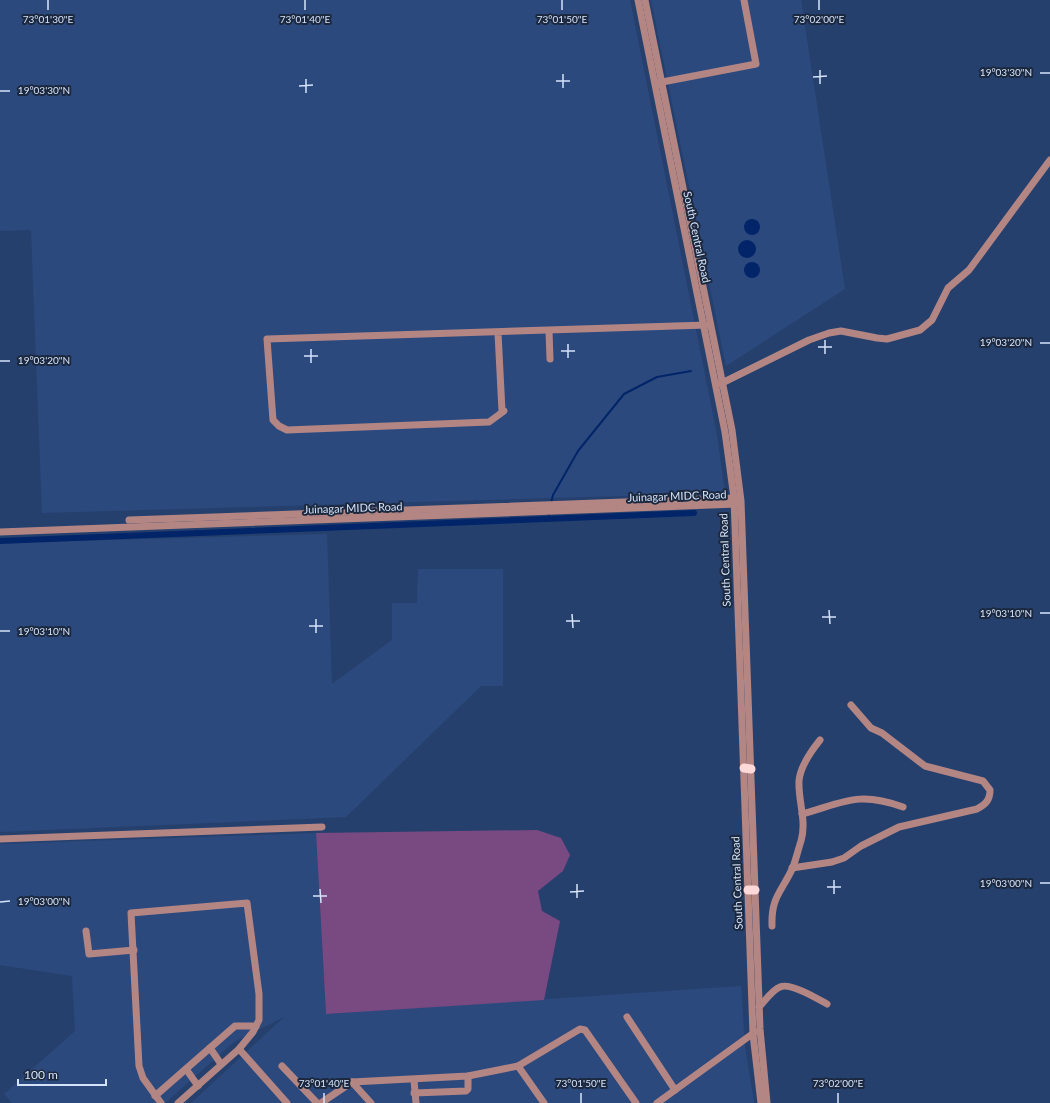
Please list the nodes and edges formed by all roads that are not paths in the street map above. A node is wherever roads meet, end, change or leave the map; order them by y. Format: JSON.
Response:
{"nodes":[{"id":1,"x":638,"y":0,"type":"edge"},
{"id":2,"x":644,"y":0,"type":"edge"},
{"id":3,"x":744,"y":0,"type":"edge"},
{"id":4,"x":658,"y":83,"type":"junction"},
{"id":5,"x":1050,"y":160,"type":"edge"},
{"id":6,"x":707,"y":325,"type":"junction"},
{"id":7,"x":548,"y":331,"type":"junction"},
{"id":8,"x":498,"y":333,"type":"junction"},
{"id":9,"x":550,"y":359,"type":"dead end"},
{"id":10,"x":719,"y":384,"type":"junction"},
{"id":11,"x":736,"y":501,"type":"junction"},
{"id":12,"x":556,"y":508,"type":"junction"},
{"id":13,"x":129,"y":520,"type":"dead end"},
{"id":14,"x":202,"y":521,"type":"junction"},
{"id":15,"x":0,"y":532,"type":"edge"},
{"id":16,"x":851,"y":705,"type":"dead end"},
{"id":17,"x":820,"y":740,"type":"dead end"},
{"id":18,"x":903,"y":807,"type":"dead end"},
{"id":19,"x":802,"y":814,"type":"junction"},
{"id":20,"x":322,"y":827,"type":"dead end"},
{"id":21,"x":0,"y":839,"type":"edge"},
{"id":22,"x":792,"y":868,"type":"junction"},
{"id":23,"x":751,"y":890,"type":"junction"},
{"id":24,"x":772,"y":926,"type":"dead end"},
{"id":25,"x":86,"y":931,"type":"dead end"},
{"id":26,"x":134,"y":950,"type":"junction"},
{"id":27,"x":827,"y":1004,"type":"dead end"},
{"id":28,"x":759,"y":1007,"type":"junction"},
{"id":29,"x":627,"y":1017,"type":"dead end"},
{"id":30,"x":256,"y":1026,"type":"junction"},
{"id":31,"x":760,"y":1029,"type":"junction"},
{"id":32,"x":753,"y":1034,"type":"junction"},
{"id":33,"x":210,"y":1048,"type":"junction"},
{"id":34,"x":239,"y":1049,"type":"junction"},
{"id":35,"x":222,"y":1064,"type":"junction"},
{"id":36,"x":282,"y":1066,"type":"dead end"},
{"id":37,"x":518,"y":1066,"type":"junction"},
{"id":38,"x":186,"y":1069,"type":"junction"},
{"id":39,"x":468,"y":1076,"type":"junction"},
{"id":40,"x":414,"y":1080,"type":"junction"},
{"id":41,"x":352,"y":1082,"type":"junction"},
{"id":42,"x":198,"y":1086,"type":"junction"},
{"id":43,"x":675,"y":1090,"type":"junction"},
{"id":44,"x":414,"y":1093,"type":"junction"},
{"id":45,"x":155,"y":1096,"type":"junction"},
{"id":46,"x":161,"y":1103,"type":"edge"},
{"id":47,"x":178,"y":1103,"type":"edge"},
{"id":48,"x":287,"y":1103,"type":"edge"},
{"id":49,"x":317,"y":1103,"type":"edge"},
{"id":50,"x":321,"y":1103,"type":"edge"},
{"id":51,"x":371,"y":1103,"type":"edge"},
{"id":52,"x":416,"y":1103,"type":"edge"},
{"id":53,"x":544,"y":1103,"type":"edge"},
{"id":54,"x":636,"y":1103,"type":"edge"},
{"id":55,"x":657,"y":1103,"type":"edge"},
{"id":56,"x":761,"y":1103,"type":"edge"},
{"id":57,"x":767,"y":1103,"type":"edge"}],
"edges":[{"from":1,"to":4,"type":"street","name":"South Central Road"},
{"from":2,"to":4,"type":"street","name":"South Central Road"},
{"from":3,"to":4,"type":"street"},
{"from":4,"to":6,"type":"street","name":"South Central Road"},
{"from":5,"to":10,"type":"street"},
{"from":6,"to":7,"type":"street"},
{"from":6,"to":10,"type":"street","name":"South Central Road"},
{"from":7,"to":8,"type":"street"},
{"from":7,"to":9,"type":"street"},
{"from":8,"to":8,"type":"street"},
{"from":10,"to":11,"type":"street","name":"South Central Road"},
{"from":11,"to":12,"type":"street","name":"Juinagar MIDC Road"},
{"from":11,"to":23,"type":"street","name":"South Central Road"},
{"from":12,"to":14,"type":"street","name":"Juinagar MIDC Road"},
{"from":12,"to":14,"type":"street","name":"Juinagar MIDC Road"},
{"from":13,"to":14,"type":"street","name":"Juinagar MIDC Road"},
{"from":14,"to":15,"type":"street","name":"Juinagar MIDC Road"},
{"from":16,"to":22,"type":"street"},
{"from":17,"to":19,"type":"street"},
{"from":18,"to":19,"type":"street"},
{"from":19,"to":22,"type":"street"},
{"from":20,"to":21,"type":"street"},
{"from":22,"to":24,"type":"street"},
{"from":23,"to":28,"type":"street","name":"South Central Road"},
{"from":23,"to":32,"type":"street","name":"South Central Road"},
{"from":25,"to":26,"type":"street"},
{"from":26,"to":30,"type":"street"},
{"from":26,"to":45,"type":"street"},
{"from":27,"to":28,"type":"street"},
{"from":28,"to":31,"type":"street","name":"South Central Road"},
{"from":29,"to":43,"type":"street"},
{"from":30,"to":33,"type":"street"},
{"from":30,"to":34,"type":"street"},
{"from":31,"to":32,"type":"street"},
{"from":31,"to":57,"type":"street","name":"South Central Road"},
{"from":32,"to":43,"type":"street"},
{"from":32,"to":56,"type":"street","name":"South Central Road"},
{"from":33,"to":35,"type":"street"},
{"from":33,"to":38,"type":"street"},
{"from":34,"to":35,"type":"street"},
{"from":34,"to":48,"type":"street"},
{"from":35,"to":42,"type":"street"},
{"from":36,"to":49,"type":"street"},
{"from":37,"to":39,"type":"street"},
{"from":37,"to":53,"type":"street"},
{"from":37,"to":54,"type":"street"},
{"from":38,"to":42,"type":"street"},
{"from":38,"to":45,"type":"street"},
{"from":39,"to":40,"type":"street"},
{"from":39,"to":44,"type":"street"},
{"from":40,"to":41,"type":"street"},
{"from":40,"to":44,"type":"street"},
{"from":41,"to":50,"type":"street"},
{"from":41,"to":51,"type":"street"},
{"from":42,"to":47,"type":"street"},
{"from":43,"to":55,"type":"street"},
{"from":44,"to":52,"type":"street"},
{"from":45,"to":46,"type":"street"}]}
